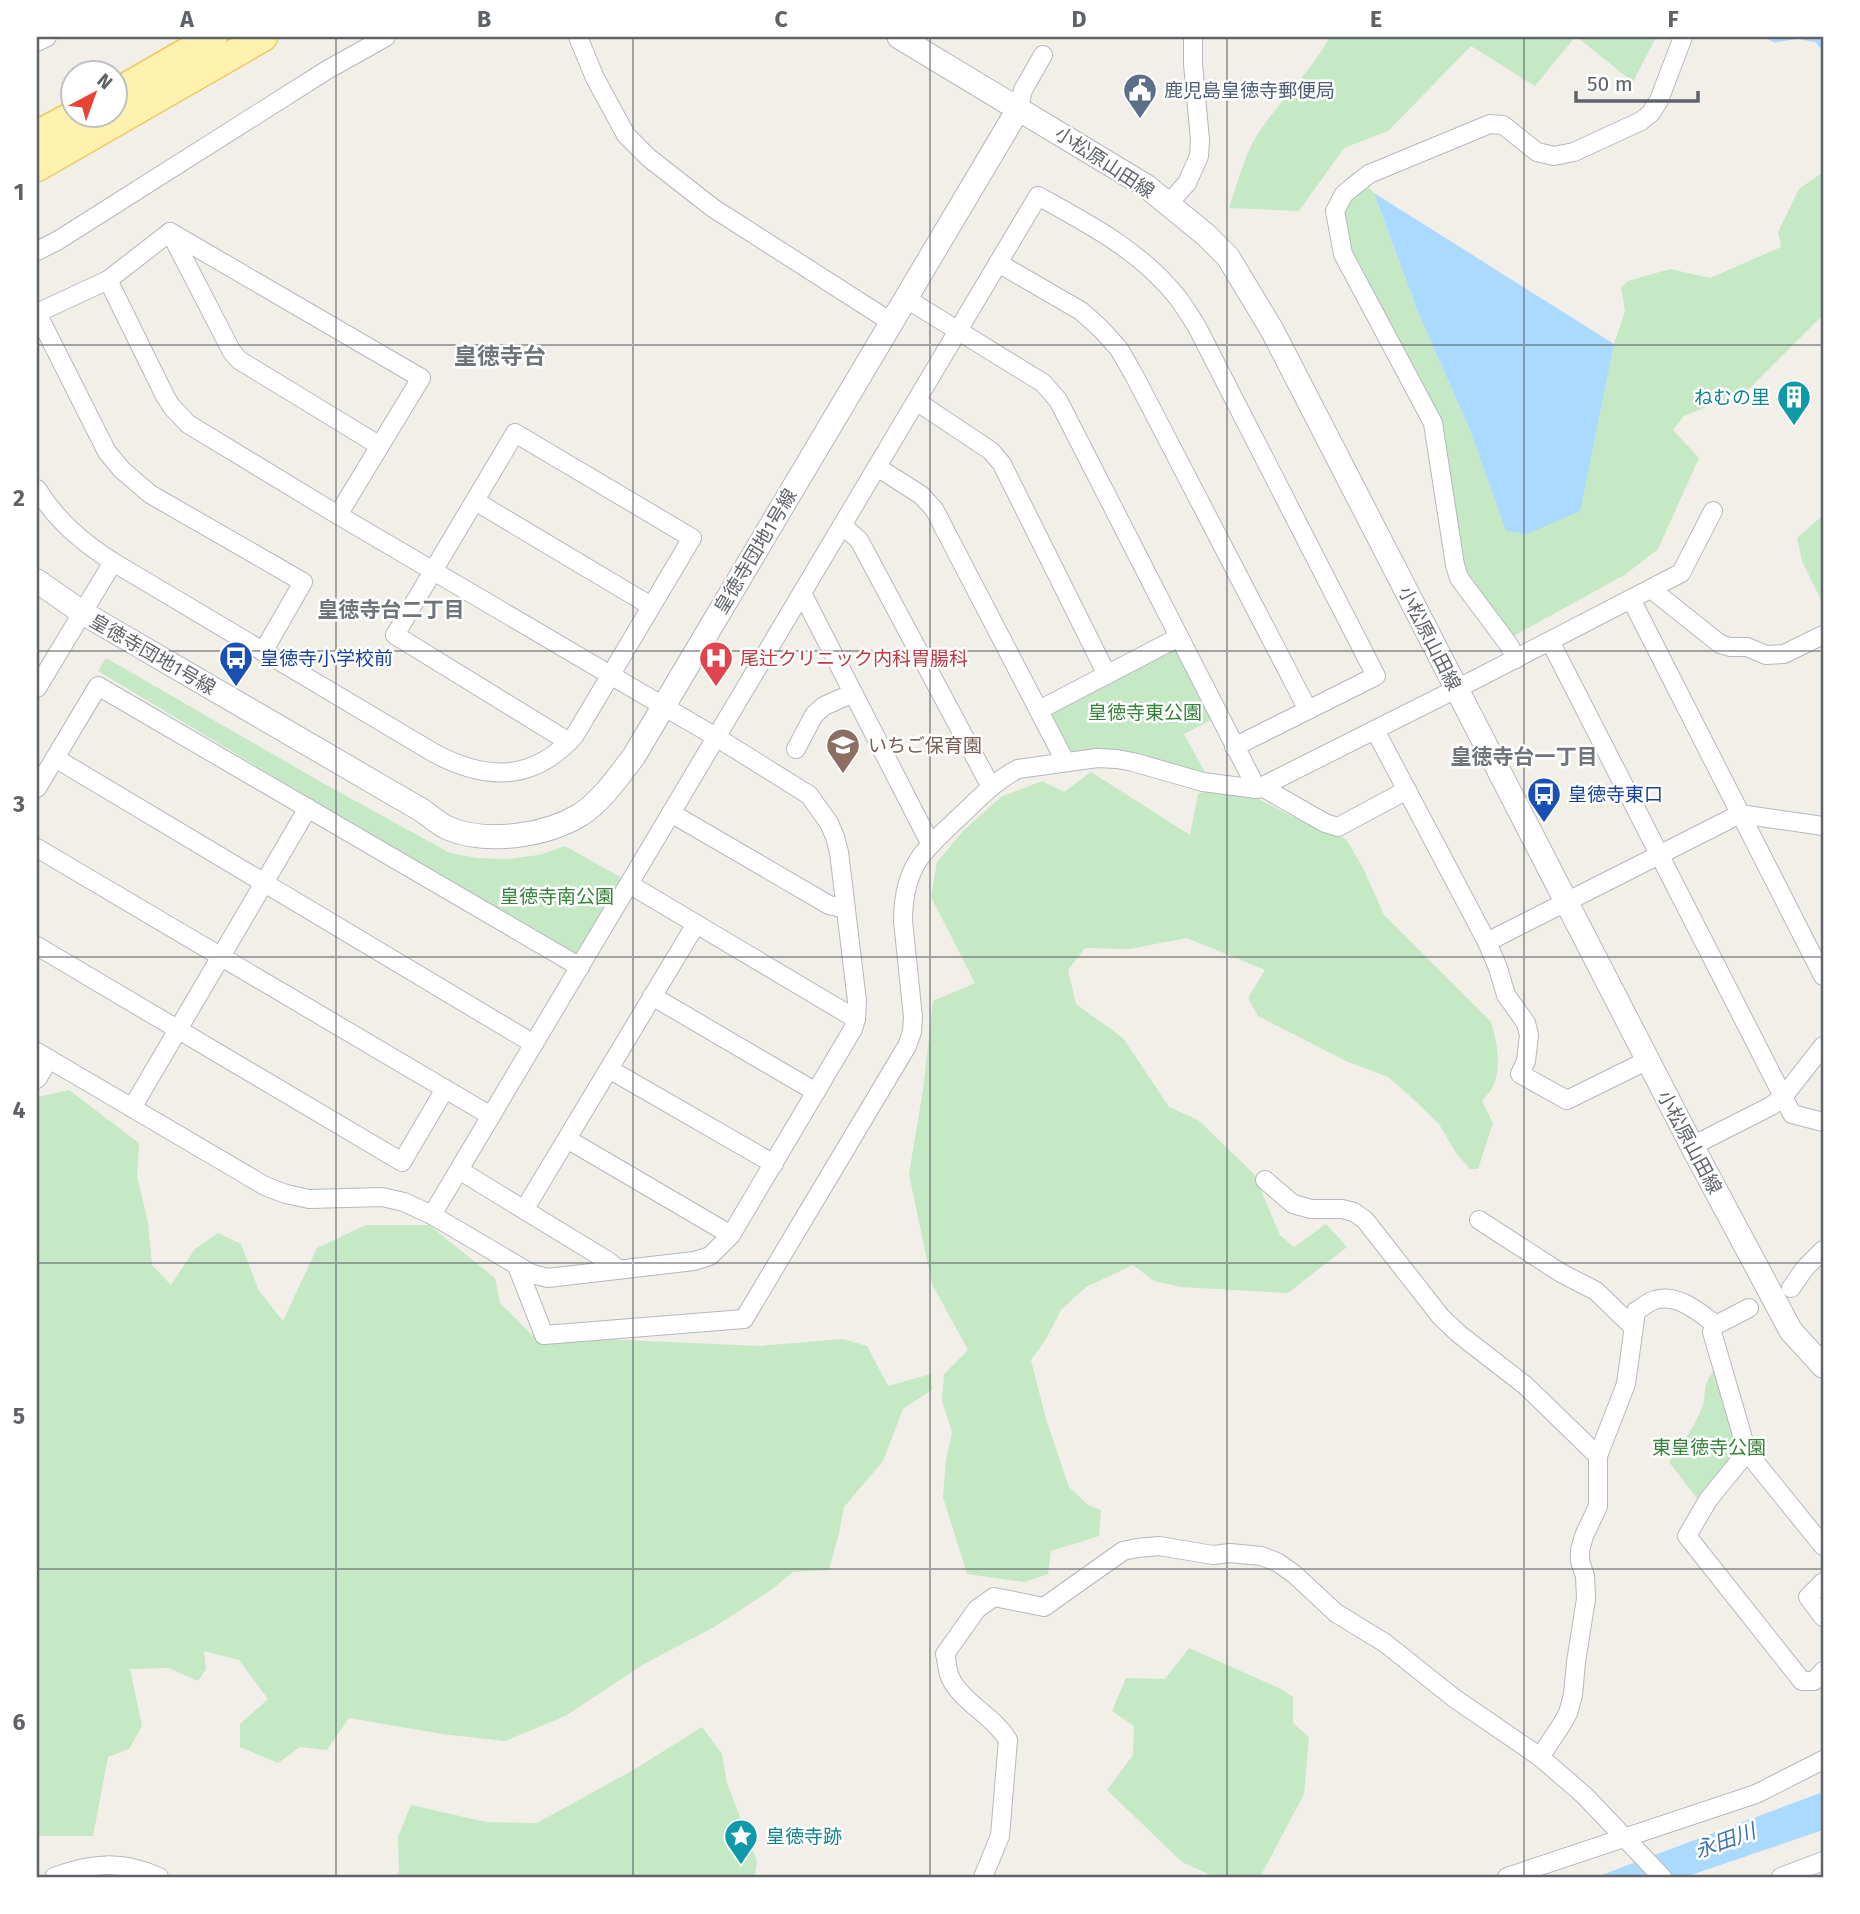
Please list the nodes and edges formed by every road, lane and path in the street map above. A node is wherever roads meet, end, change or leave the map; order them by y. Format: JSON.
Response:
{"nodes":[{"id":1,"x":47,"y":37,"type":"edge"},
{"id":2,"x":214,"y":37,"type":"edge"},
{"id":3,"x":263,"y":37,"type":"edge"},
{"id":4,"x":386,"y":37,"type":"edge"},
{"id":5,"x":578,"y":37,"type":"edge"},
{"id":6,"x":899,"y":37,"type":"edge"},
{"id":7,"x":1193,"y":37,"type":"edge"},
{"id":8,"x":1684,"y":37,"type":"edge"},
{"id":9,"x":37,"y":42,"type":"edge"},
{"id":10,"x":1043,"y":55,"type":"dead end"},
{"id":11,"x":130,"y":85,"type":"edge"},
{"id":12,"x":1019,"y":108,"type":"junction"},
{"id":13,"x":60,"y":123,"type":"edge"},
{"id":14,"x":37,"y":135,"type":"edge"},
{"id":15,"x":37,"y":167,"type":"edge"},
{"id":16,"x":1168,"y":204,"type":"junction"},
{"id":17,"x":170,"y":232,"type":"junction"},
{"id":18,"x":37,"y":251,"type":"edge"},
{"id":19,"x":998,"y":263,"type":"junction"},
{"id":20,"x":108,"y":280,"type":"junction"},
{"id":21,"x":905,"y":299,"type":"junction"},
{"id":22,"x":37,"y":313,"type":"edge"},
{"id":23,"x":891,"y":322,"type":"junction"},
{"id":24,"x":958,"y":331,"type":"junction"},
{"id":25,"x":916,"y":401,"type":"junction"},
{"id":26,"x":380,"y":446,"type":"junction"},
{"id":27,"x":877,"y":467,"type":"junction"},
{"id":28,"x":37,"y":489,"type":"edge"},
{"id":29,"x":475,"y":501,"type":"junction"},
{"id":30,"x":1713,"y":511,"type":"dead end"},
{"id":31,"x":338,"y":515,"type":"junction"},
{"id":32,"x":842,"y":525,"type":"junction"},
{"id":33,"x":113,"y":562,"type":"junction"},
{"id":34,"x":433,"y":571,"type":"junction"},
{"id":35,"x":37,"y":581,"type":"edge"},
{"id":36,"x":1651,"y":589,"type":"junction"},
{"id":37,"x":802,"y":593,"type":"junction"},
{"id":38,"x":1630,"y":599,"type":"junction"},
{"id":39,"x":652,"y":606,"type":"junction"},
{"id":40,"x":83,"y":613,"type":"junction"},
{"id":41,"x":1823,"y":635,"type":"edge"},
{"id":42,"x":1179,"y":637,"type":"junction"},
{"id":43,"x":1550,"y":641,"type":"junction"},
{"id":44,"x":263,"y":652,"type":"junction"},
{"id":45,"x":1516,"y":659,"type":"junction"},
{"id":46,"x":610,"y":675,"type":"junction"},
{"id":47,"x":1107,"y":675,"type":"junction"},
{"id":48,"x":37,"y":688,"type":"edge"},
{"id":49,"x":1456,"y":689,"type":"junction"},
{"id":50,"x":853,"y":693,"type":"junction"},
{"id":51,"x":662,"y":706,"type":"junction"},
{"id":52,"x":1039,"y":710,"type":"junction"},
{"id":53,"x":1308,"y":710,"type":"junction"},
{"id":54,"x":1375,"y":730,"type":"junction"},
{"id":55,"x":716,"y":737,"type":"junction"},
{"id":56,"x":569,"y":742,"type":"junction"},
{"id":57,"x":1234,"y":747,"type":"junction"},
{"id":58,"x":796,"y":748,"type":"dead end"},
{"id":59,"x":55,"y":758,"type":"junction"},
{"id":60,"x":1065,"y":761,"type":"junction"},
{"id":61,"x":991,"y":787,"type":"junction"},
{"id":62,"x":37,"y":788,"type":"edge"},
{"id":63,"x":1259,"y":788,"type":"junction"},
{"id":64,"x":1407,"y":790,"type":"junction"},
{"id":65,"x":308,"y":808,"type":"junction"},
{"id":66,"x":671,"y":813,"type":"junction"},
{"id":67,"x":1740,"y":814,"type":"junction"},
{"id":68,"x":1823,"y":826,"type":"edge"},
{"id":69,"x":931,"y":845,"type":"junction"},
{"id":70,"x":37,"y":848,"type":"edge"},
{"id":71,"x":1659,"y":855,"type":"junction"},
{"id":72,"x":264,"y":883,"type":"junction"},
{"id":73,"x":629,"y":884,"type":"junction"},
{"id":74,"x":1566,"y":902,"type":"junction"},
{"id":75,"x":846,"y":909,"type":"junction"},
{"id":76,"x":696,"y":923,"type":"junction"},
{"id":77,"x":1487,"y":942,"type":"junction"},
{"id":78,"x":37,"y":946,"type":"edge"},
{"id":79,"x":221,"y":957,"type":"junction"},
{"id":80,"x":580,"y":967,"type":"junction"},
{"id":81,"x":1823,"y":976,"type":"edge"},
{"id":82,"x":652,"y":996,"type":"junction"},
{"id":83,"x":856,"y":1018,"type":"junction"},
{"id":84,"x":178,"y":1030,"type":"junction"},
{"id":85,"x":534,"y":1044,"type":"junction"},
{"id":86,"x":1823,"y":1046,"type":"edge"},
{"id":87,"x":43,"y":1056,"type":"edge"},
{"id":88,"x":1648,"y":1060,"type":"junction"},
{"id":89,"x":609,"y":1069,"type":"junction"},
{"id":90,"x":37,"y":1079,"type":"edge"},
{"id":91,"x":445,"y":1089,"type":"junction"},
{"id":92,"x":817,"y":1092,"type":"junction"},
{"id":93,"x":1783,"y":1097,"type":"junction"},
{"id":94,"x":132,"y":1108,"type":"junction"},
{"id":95,"x":491,"y":1116,"type":"junction"},
{"id":96,"x":1823,"y":1122,"type":"edge"},
{"id":97,"x":567,"y":1139,"type":"junction"},
{"id":98,"x":1692,"y":1146,"type":"junction"},
{"id":99,"x":774,"y":1164,"type":"junction"},
{"id":100,"x":459,"y":1170,"type":"junction"},
{"id":101,"x":1265,"y":1180,"type":"dead end"},
{"id":102,"x":524,"y":1210,"type":"junction"},
{"id":103,"x":432,"y":1215,"type":"junction"},
{"id":104,"x":1479,"y":1220,"type":"dead end"},
{"id":105,"x":731,"y":1235,"type":"junction"},
{"id":106,"x":1823,"y":1250,"type":"edge"},
{"id":107,"x":517,"y":1266,"type":"junction"},
{"id":108,"x":619,"y":1270,"type":"junction"},
{"id":109,"x":1791,"y":1288,"type":"dead end"},
{"id":110,"x":1749,"y":1308,"type":"dead end"},
{"id":111,"x":1716,"y":1325,"type":"junction"},
{"id":112,"x":1633,"y":1327,"type":"junction"},
{"id":113,"x":1823,"y":1366,"type":"edge"},
{"id":114,"x":1747,"y":1452,"type":"junction"},
{"id":115,"x":1598,"y":1457,"type":"junction"},
{"id":116,"x":1823,"y":1546,"type":"edge"},
{"id":117,"x":1823,"y":1582,"type":"edge"},
{"id":118,"x":1823,"y":1617,"type":"edge"},
{"id":119,"x":1823,"y":1671,"type":"edge"},
{"id":120,"x":1540,"y":1757,"type":"junction"},
{"id":121,"x":1823,"y":1760,"type":"edge"},
{"id":122,"x":1625,"y":1837,"type":"junction"},
{"id":123,"x":1823,"y":1861,"type":"edge"},
{"id":124,"x":54,"y":1877,"type":"edge"},
{"id":125,"x":159,"y":1877,"type":"edge"},
{"id":126,"x":984,"y":1877,"type":"edge"},
{"id":127,"x":1507,"y":1877,"type":"edge"},
{"id":128,"x":1662,"y":1877,"type":"edge"},
{"id":129,"x":1782,"y":1877,"type":"edge"}],
"edges":[{"from":1,"to":9,"type":"street"},
{"from":2,"to":11,"type":"main road"},
{"from":3,"to":15,"type":"main road"},
{"from":4,"to":18,"type":"street"},
{"from":5,"to":23,"type":"street"},
{"from":6,"to":12,"type":"street","name":"小松原山田線"},
{"from":7,"to":16,"type":"street"},
{"from":8,"to":45,"type":"street"},
{"from":10,"to":12,"type":"street"},
{"from":12,"to":16,"type":"street","name":"小松原山田線"},
{"from":12,"to":21,"type":"street","name":"皇徳寺団地1号線"},
{"from":13,"to":14,"type":"main road"},
{"from":16,"to":49,"type":"street","name":"小松原山田線"},
{"from":17,"to":20,"type":"street"},
{"from":17,"to":26,"type":"street"},
{"from":17,"to":26,"type":"street"},
{"from":19,"to":24,"type":"street"},
{"from":19,"to":53,"type":"street"},
{"from":19,"to":53,"type":"street"},
{"from":20,"to":22,"type":"street"},
{"from":20,"to":31,"type":"street"},
{"from":21,"to":23,"type":"street","name":"皇徳寺団地1号線"},
{"from":21,"to":24,"type":"street"},
{"from":22,"to":44,"type":"street"},
{"from":23,"to":51,"type":"street","name":"皇徳寺団地1号線"},
{"from":24,"to":25,"type":"street"},
{"from":24,"to":42,"type":"street"},
{"from":25,"to":27,"type":"street"},
{"from":25,"to":47,"type":"street"},
{"from":26,"to":31,"type":"street"},
{"from":27,"to":32,"type":"street"},
{"from":27,"to":52,"type":"street"},
{"from":28,"to":33,"type":"street"},
{"from":29,"to":34,"type":"street"},
{"from":29,"to":39,"type":"street"},
{"from":29,"to":39,"type":"street"},
{"from":30,"to":36,"type":"street"},
{"from":31,"to":34,"type":"street"},
{"from":32,"to":37,"type":"street"},
{"from":32,"to":61,"type":"street"},
{"from":33,"to":40,"type":"street"},
{"from":33,"to":44,"type":"street"},
{"from":34,"to":46,"type":"street"},
{"from":34,"to":56,"type":"street"},
{"from":35,"to":40,"type":"street","name":"皇徳寺団地1号線"},
{"from":36,"to":38,"type":"street"},
{"from":36,"to":41,"type":"street"},
{"from":37,"to":50,"type":"street"},
{"from":37,"to":55,"type":"street"},
{"from":38,"to":43,"type":"street"},
{"from":38,"to":67,"type":"street"},
{"from":39,"to":46,"type":"street"},
{"from":40,"to":48,"type":"street"},
{"from":40,"to":51,"type":"street","name":"皇徳寺団地1号線"},
{"from":42,"to":47,"type":"street"},
{"from":42,"to":57,"type":"street"},
{"from":43,"to":45,"type":"street"},
{"from":43,"to":71,"type":"street"},
{"from":44,"to":56,"type":"street"},
{"from":45,"to":49,"type":"street"},
{"from":46,"to":51,"type":"street"},
{"from":46,"to":56,"type":"street"},
{"from":47,"to":52,"type":"street"},
{"from":49,"to":54,"type":"street"},
{"from":49,"to":74,"type":"street","name":"小松原山田線"},
{"from":50,"to":58,"type":"street"},
{"from":50,"to":69,"type":"street"},
{"from":51,"to":55,"type":"street"},
{"from":52,"to":60,"type":"street"},
{"from":53,"to":57,"type":"street"},
{"from":54,"to":63,"type":"street"},
{"from":54,"to":64,"type":"street"},
{"from":55,"to":66,"type":"street"},
{"from":55,"to":75,"type":"street"},
{"from":57,"to":63,"type":"street"},
{"from":59,"to":62,"type":"street"},
{"from":59,"to":65,"type":"street"},
{"from":59,"to":72,"type":"street"},
{"from":60,"to":61,"type":"street"},
{"from":60,"to":63,"type":"street"},
{"from":61,"to":69,"type":"street"},
{"from":63,"to":64,"type":"street"},
{"from":64,"to":77,"type":"street"},
{"from":65,"to":72,"type":"street"},
{"from":65,"to":80,"type":"street"},
{"from":66,"to":73,"type":"street"},
{"from":66,"to":75,"type":"street"},
{"from":67,"to":68,"type":"street"},
{"from":67,"to":71,"type":"street"},
{"from":67,"to":81,"type":"street"},
{"from":69,"to":107,"type":"street"},
{"from":70,"to":79,"type":"street"},
{"from":71,"to":74,"type":"street"},
{"from":71,"to":93,"type":"street"},
{"from":72,"to":79,"type":"street"},
{"from":72,"to":85,"type":"street"},
{"from":73,"to":76,"type":"street"},
{"from":73,"to":80,"type":"street"},
{"from":74,"to":77,"type":"street"},
{"from":74,"to":88,"type":"street","name":"小松原山田線"},
{"from":75,"to":83,"type":"street"},
{"from":76,"to":82,"type":"street"},
{"from":76,"to":83,"type":"street"},
{"from":77,"to":88,"type":"street"},
{"from":78,"to":84,"type":"street"},
{"from":79,"to":84,"type":"street"},
{"from":79,"to":91,"type":"street"},
{"from":80,"to":85,"type":"street"},
{"from":82,"to":89,"type":"street"},
{"from":82,"to":92,"type":"street"},
{"from":83,"to":92,"type":"street"},
{"from":84,"to":91,"type":"street"},
{"from":84,"to":94,"type":"street"},
{"from":85,"to":95,"type":"street"},
{"from":86,"to":93,"type":"street"},
{"from":87,"to":90,"type":"street"},
{"from":87,"to":94,"type":"street"},
{"from":88,"to":98,"type":"street","name":"小松原山田線"},
{"from":89,"to":97,"type":"street"},
{"from":89,"to":99,"type":"street"},
{"from":91,"to":95,"type":"street"},
{"from":92,"to":99,"type":"street"},
{"from":93,"to":96,"type":"street"},
{"from":93,"to":98,"type":"street"},
{"from":94,"to":103,"type":"street"},
{"from":95,"to":100,"type":"street"},
{"from":97,"to":102,"type":"street"},
{"from":97,"to":105,"type":"street"},
{"from":98,"to":113,"type":"street","name":"小松原山田線"},
{"from":99,"to":105,"type":"street"},
{"from":100,"to":102,"type":"street"},
{"from":100,"to":103,"type":"street"},
{"from":101,"to":115,"type":"street"},
{"from":102,"to":108,"type":"street"},
{"from":103,"to":107,"type":"street"},
{"from":104,"to":112,"type":"street"},
{"from":105,"to":108,"type":"street"},
{"from":106,"to":109,"type":"street"},
{"from":107,"to":108,"type":"street"},
{"from":110,"to":111,"type":"street"},
{"from":111,"to":112,"type":"street"},
{"from":111,"to":114,"type":"street"},
{"from":112,"to":115,"type":"street"},
{"from":114,"to":116,"type":"street"},
{"from":114,"to":119,"type":"street"},
{"from":115,"to":120,"type":"street"},
{"from":117,"to":118,"type":"street"},
{"from":120,"to":122,"type":"street"},
{"from":120,"to":126,"type":"street"},
{"from":121,"to":122,"type":"street"},
{"from":122,"to":127,"type":"street"},
{"from":122,"to":128,"type":"street"},
{"from":123,"to":129,"type":"street"},
{"from":124,"to":125,"type":"street"}]}
